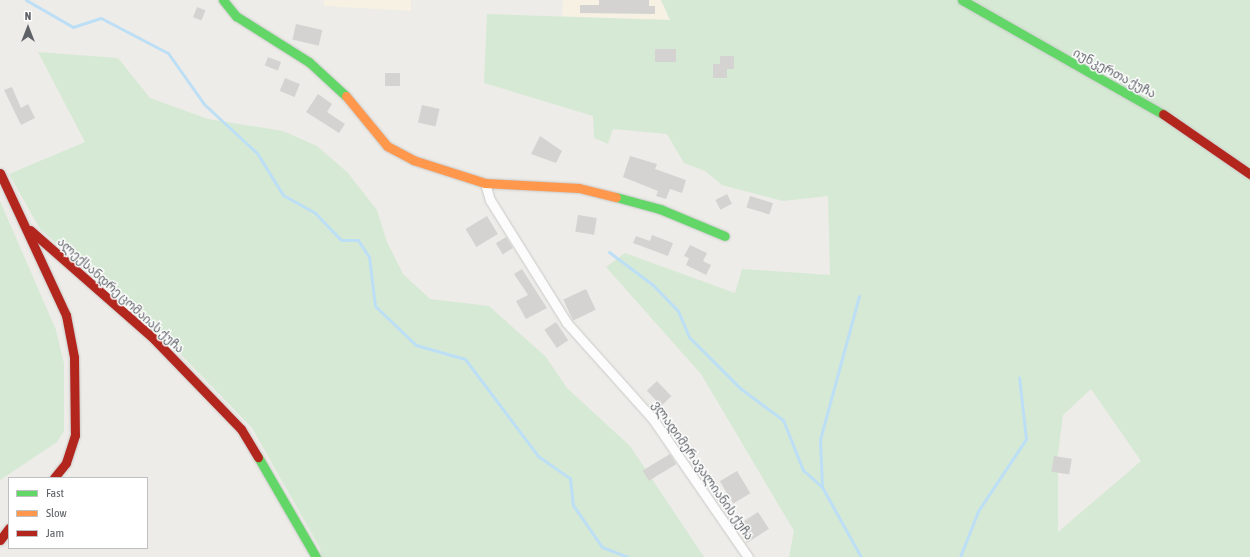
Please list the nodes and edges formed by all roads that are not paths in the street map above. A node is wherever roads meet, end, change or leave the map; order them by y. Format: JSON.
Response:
{"nodes":[{"id":1,"x":223,"y":0,"type":"edge"},
{"id":2,"x":962,"y":0,"type":"edge"},
{"id":3,"x":0,"y":173,"type":"edge"},
{"id":4,"x":1250,"y":174,"type":"edge"},
{"id":5,"x":485,"y":184,"type":"junction"},
{"id":6,"x":30,"y":230,"type":"junction"},
{"id":7,"x":725,"y":236,"type":"dead end"},
{"id":8,"x":55,"y":477,"type":"edge"},
{"id":9,"x":8,"y":529,"type":"edge"},
{"id":10,"x":0,"y":540,"type":"edge"},
{"id":11,"x":316,"y":557,"type":"edge"},
{"id":12,"x":748,"y":557,"type":"edge"}],
"edges":[{"from":1,"to":5,"type":"street"},
{"from":2,"to":4,"type":"street","name":"იუნკერთა ქუჩა"},
{"from":3,"to":6,"type":"street"},
{"from":5,"to":7,"type":"street"},
{"from":5,"to":12,"type":"street","name":"ვლადიმერ ავალიანის ქუჩა"},
{"from":6,"to":8,"type":"street"},
{"from":6,"to":11,"type":"street","name":"ალექსანდრე ცომაიას ქუჩა"},
{"from":9,"to":10,"type":"street"}]}
